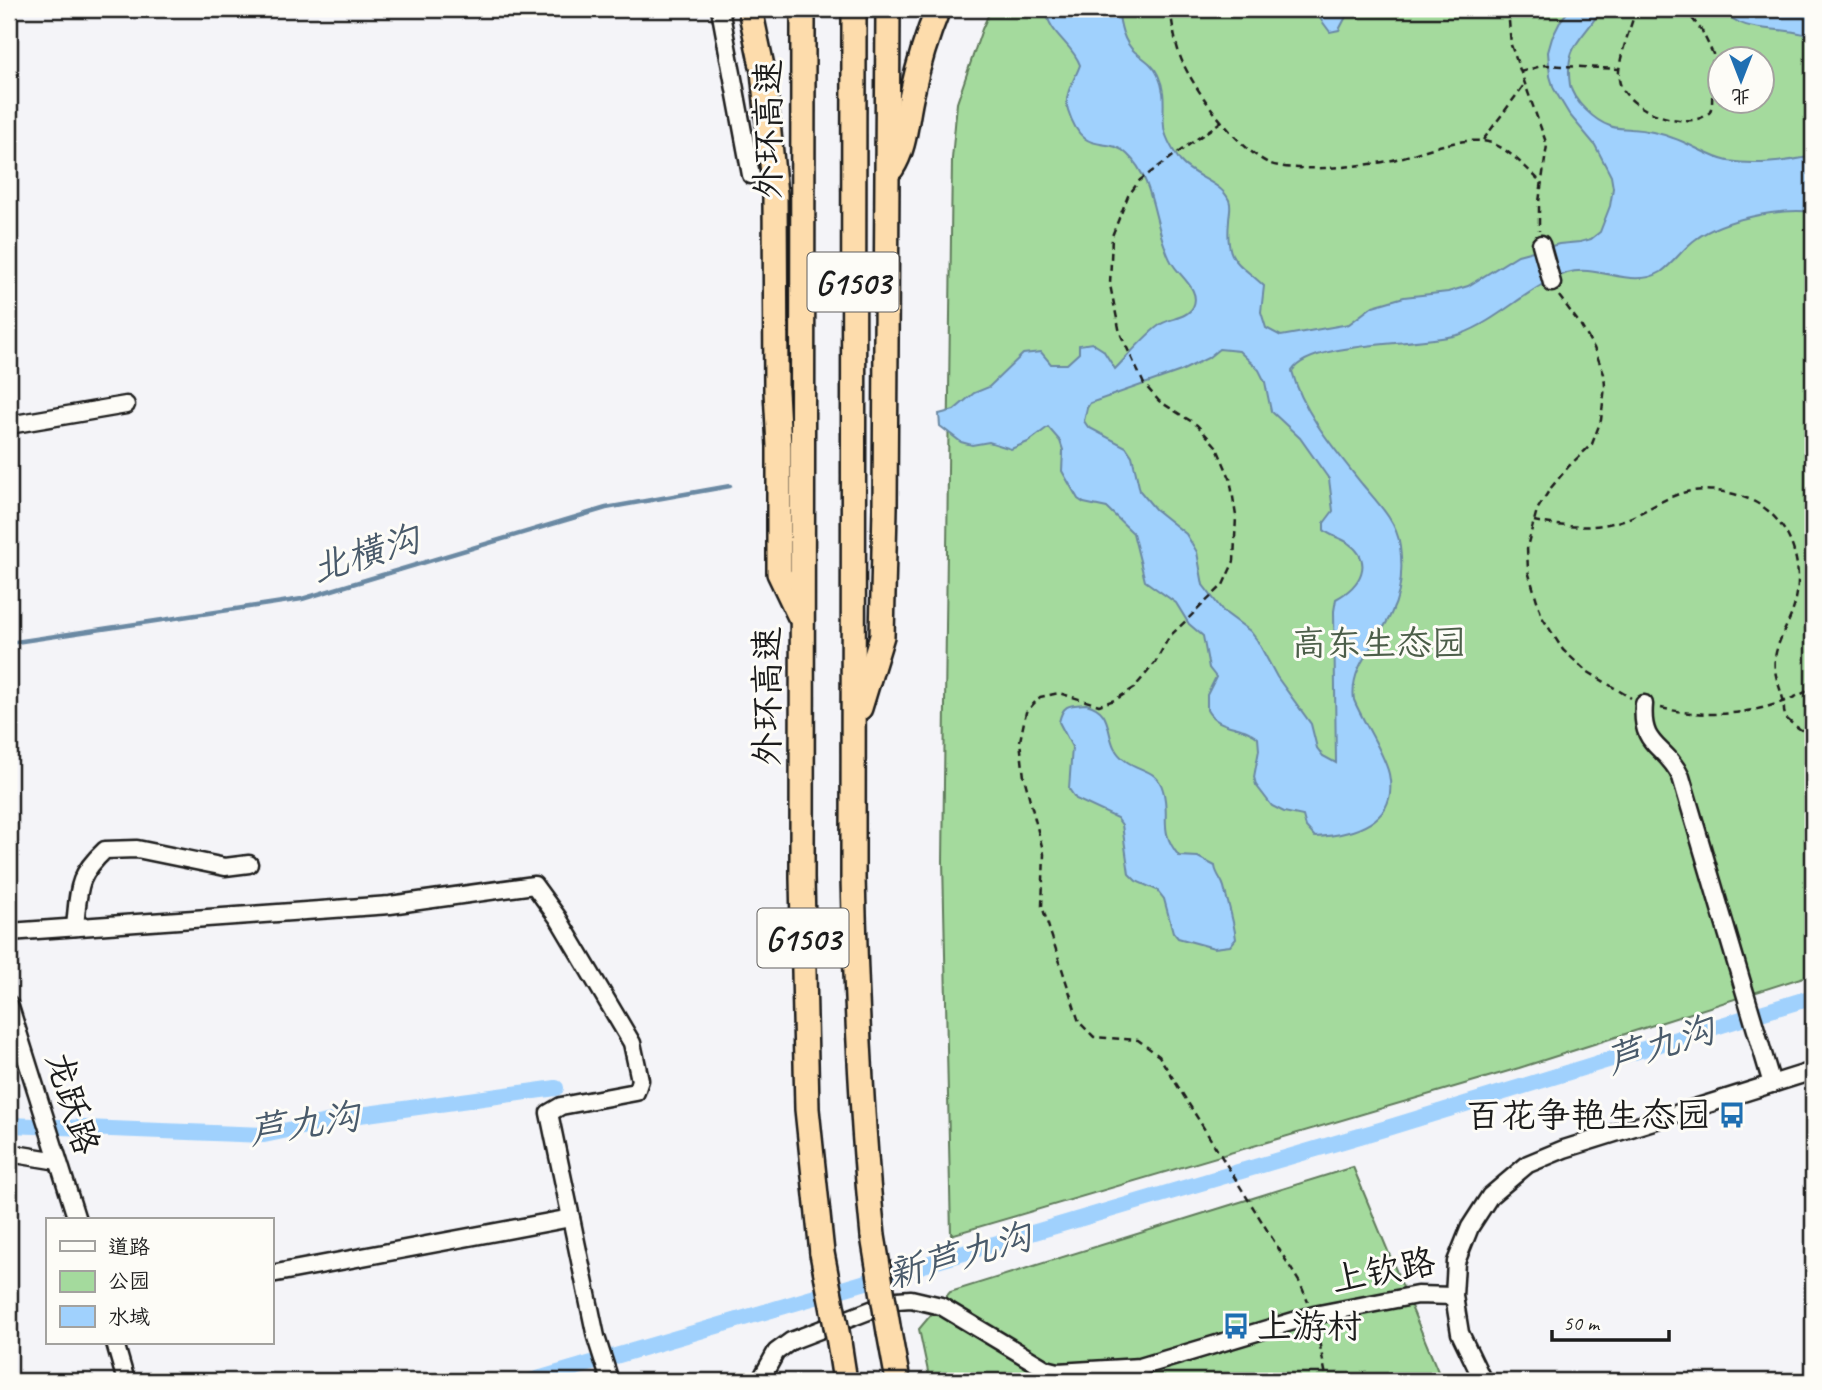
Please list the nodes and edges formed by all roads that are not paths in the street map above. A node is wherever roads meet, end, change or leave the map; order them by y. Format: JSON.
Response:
{"nodes":[{"id":1,"x":720,"y":9,"type":"edge"},
{"id":2,"x":750,"y":9,"type":"edge"},
{"id":3,"x":803,"y":9,"type":"edge"},
{"id":4,"x":854,"y":9,"type":"edge"},
{"id":5,"x":888,"y":9,"type":"edge"},
{"id":6,"x":938,"y":9,"type":"edge"},
{"id":7,"x":751,"y":175,"type":"dead end"},
{"id":8,"x":887,"y":176,"type":"junction"},
{"id":9,"x":1541,"y":244,"type":"road end"},
{"id":10,"x":1552,"y":283,"type":"road end"},
{"id":11,"x":126,"y":405,"type":"dead end"},
{"id":12,"x":9,"y":425,"type":"edge"},
{"id":13,"x":802,"y":622,"type":"junction"},
{"id":14,"x":1644,"y":704,"type":"road end"},
{"id":15,"x":853,"y":732,"type":"junction"},
{"id":16,"x":248,"y":864,"type":"dead end"},
{"id":17,"x":75,"y":927,"type":"junction"},
{"id":18,"x":9,"y":932,"type":"edge"},
{"id":19,"x":9,"y":1004,"type":"edge"},
{"id":20,"x":1813,"y":1072,"type":"edge"},
{"id":21,"x":1773,"y":1084,"type":"junction"},
{"id":22,"x":9,"y":1153,"type":"edge"},
{"id":23,"x":58,"y":1160,"type":"junction"},
{"id":24,"x":75,"y":1218,"type":"edge"},
{"id":25,"x":571,"y":1218,"type":"junction"},
{"id":26,"x":273,"y":1274,"type":"edge"},
{"id":27,"x":1454,"y":1296,"type":"junction"},
{"id":28,"x":115,"y":1344,"type":"edge"},
{"id":29,"x":126,"y":1381,"type":"edge"},
{"id":30,"x":610,"y":1381,"type":"edge"},
{"id":31,"x":761,"y":1381,"type":"edge"},
{"id":32,"x":845,"y":1381,"type":"edge"},
{"id":33,"x":898,"y":1381,"type":"edge"},
{"id":34,"x":1483,"y":1381,"type":"edge"}],
"edges":[{"from":1,"to":7,"type":"street"},
{"from":2,"to":13,"type":"highway"},
{"from":3,"to":13,"type":"highway","name":"外环高速","number":"G1503"},
{"from":4,"to":15,"type":"highway","number":"G1503"},
{"from":5,"to":8,"type":"highway"},
{"from":6,"to":8,"type":"highway"},
{"from":8,"to":15,"type":"highway"},
{"from":9,"to":10,"type":"street"},
{"from":11,"to":12,"type":"street"},
{"from":13,"to":32,"type":"highway","name":"外环高速","number":"G1503","bridge":true},
{"from":14,"to":21,"type":"street"},
{"from":15,"to":33,"type":"highway","number":"G1503","bridge":true},
{"from":16,"to":17,"type":"street"},
{"from":17,"to":18,"type":"street"},
{"from":17,"to":25,"type":"street"},
{"from":19,"to":23,"type":"street","name":"龙跃路"},
{"from":20,"to":21,"type":"street","name":"上钦路"},
{"from":21,"to":27,"type":"street","name":"上钦路"},
{"from":22,"to":23,"type":"street"},
{"from":23,"to":24,"type":"street","name":"龙跃路"},
{"from":25,"to":26,"type":"street"},
{"from":25,"to":30,"type":"street"},
{"from":27,"to":31,"type":"street","name":"上钦路"},
{"from":27,"to":34,"type":"street"},
{"from":28,"to":29,"type":"street"}]}
